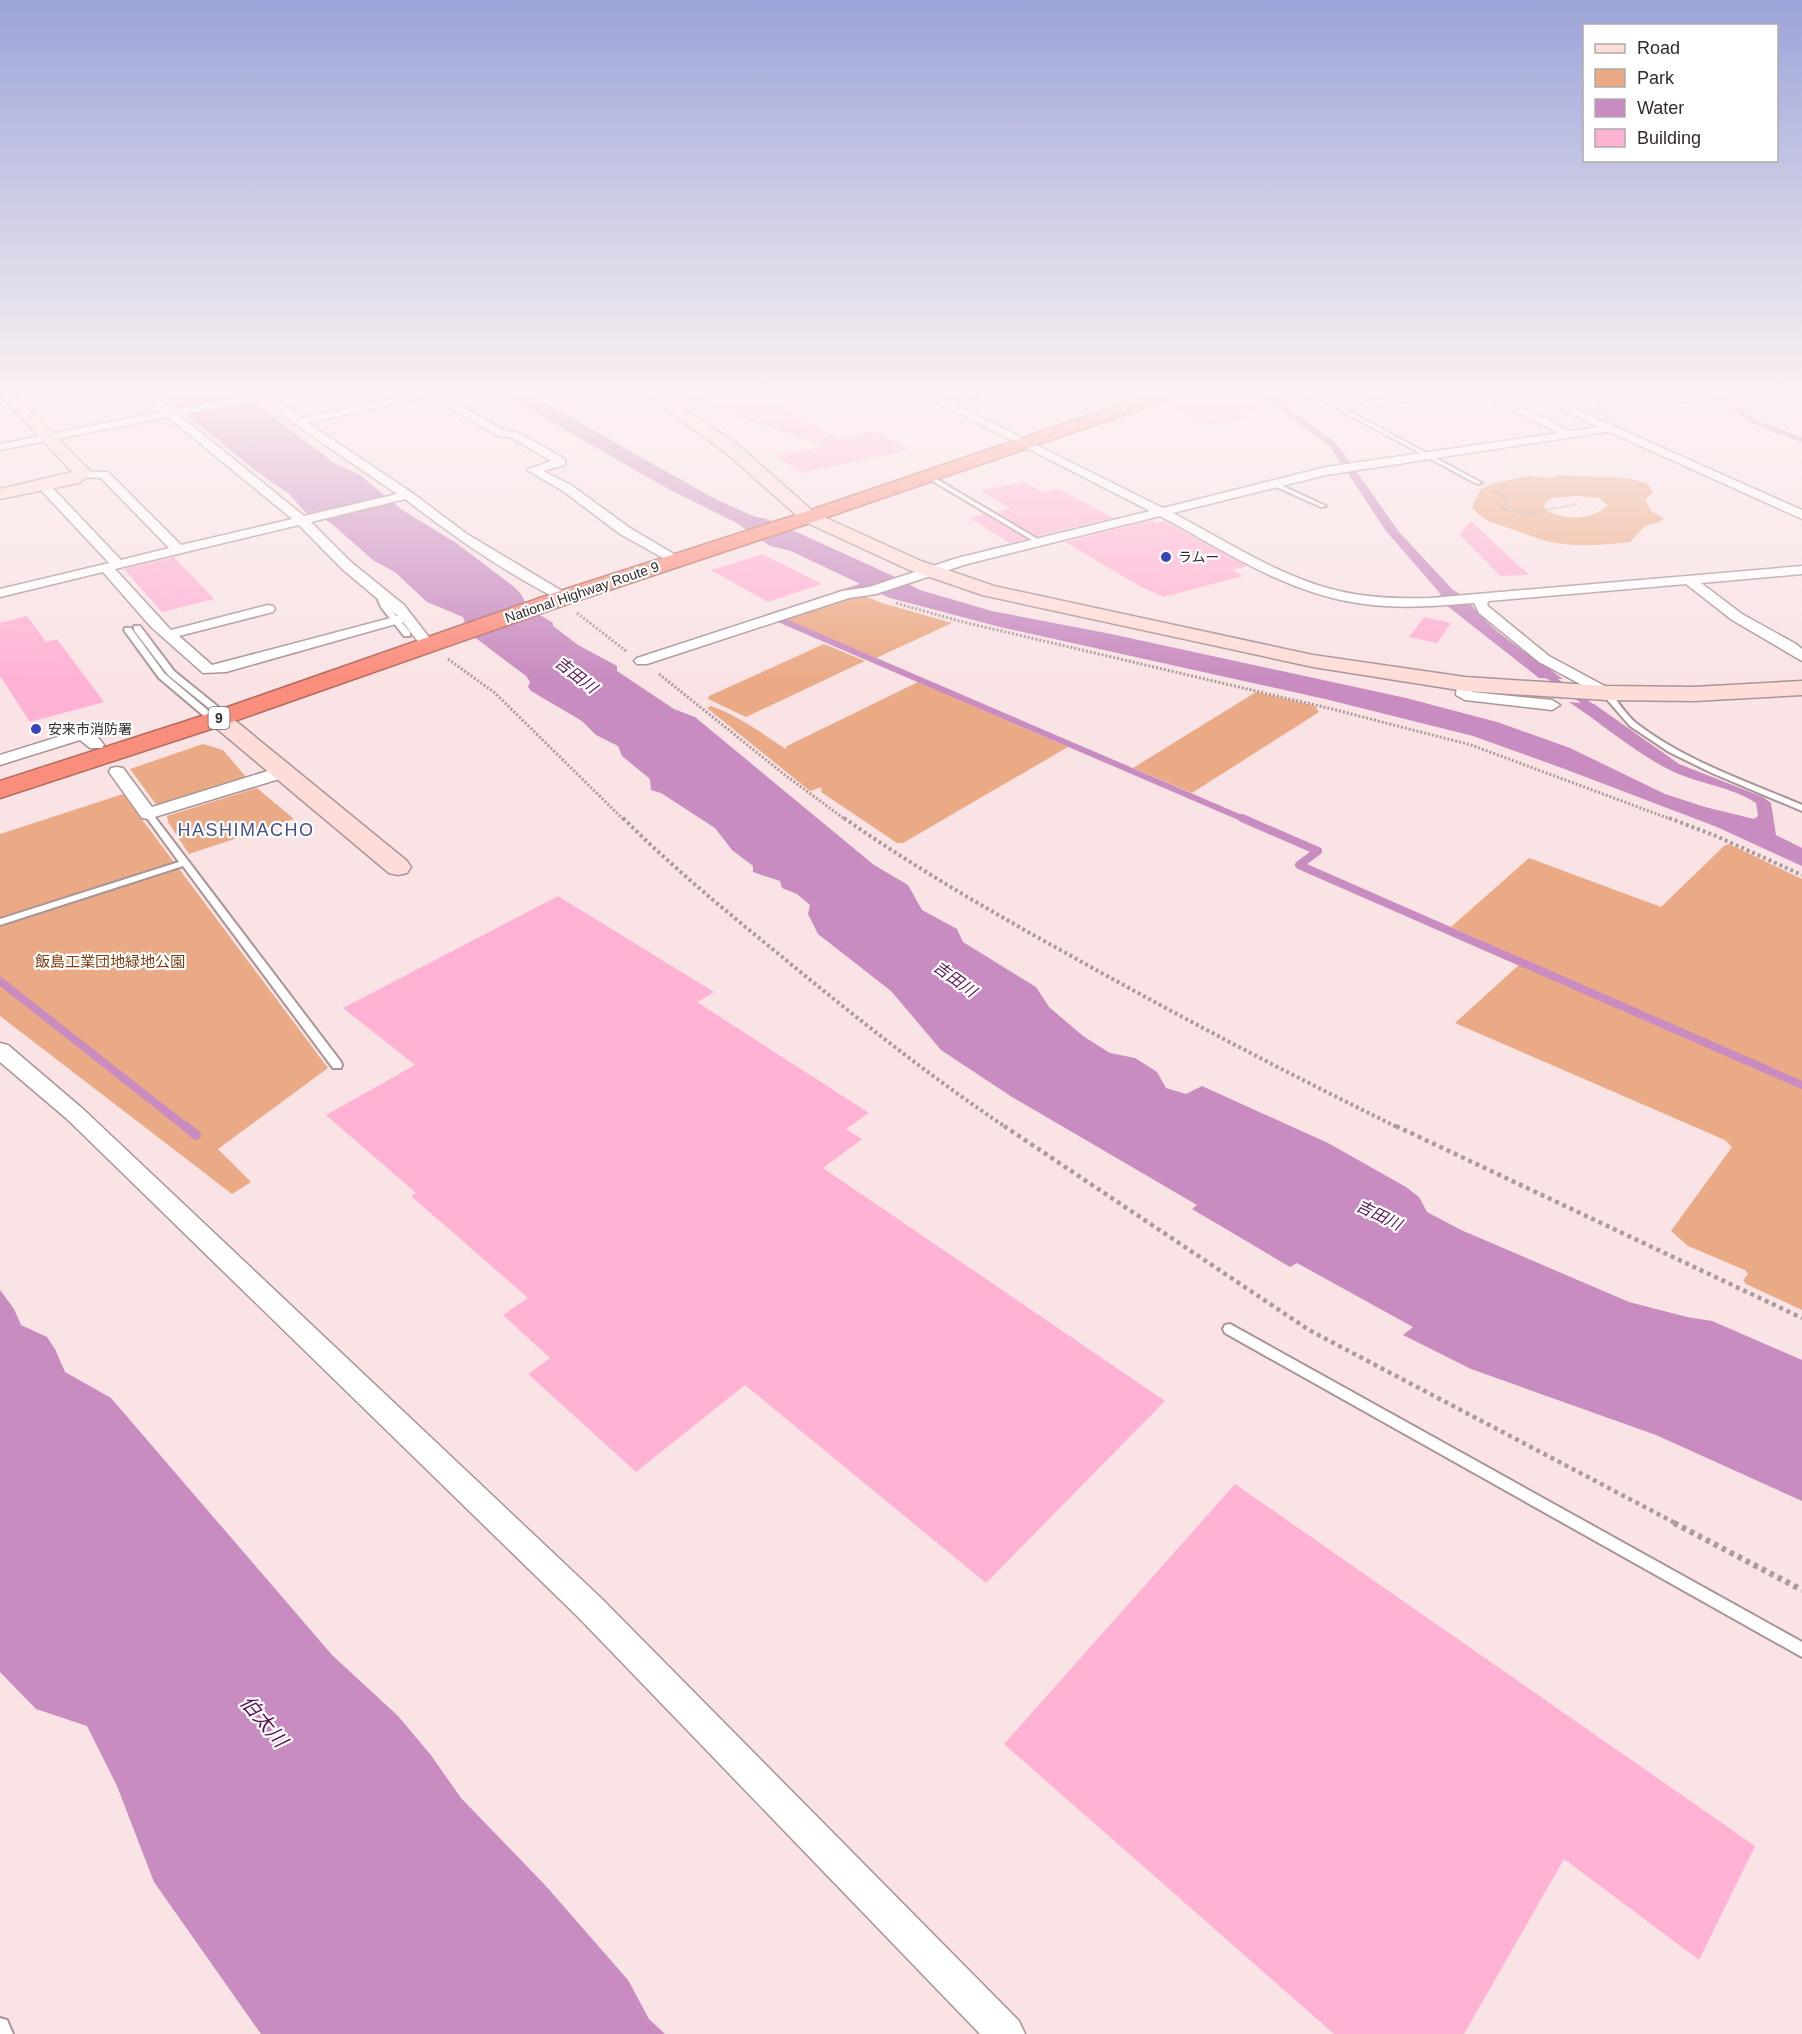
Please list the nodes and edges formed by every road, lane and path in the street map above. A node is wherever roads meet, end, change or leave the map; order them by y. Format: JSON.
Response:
{"nodes":[{"id":1,"x":19,"y":490,"type":"edge"},
{"id":2,"x":47,"y":490,"type":"edge"},
{"id":3,"x":118,"y":490,"type":"edge"},
{"id":4,"x":269,"y":490,"type":"edge"},
{"id":5,"x":399,"y":490,"type":"edge"},
{"id":6,"x":570,"y":490,"type":"edge"},
{"id":7,"x":778,"y":490,"type":"edge"},
{"id":8,"x":888,"y":490,"type":"edge"},
{"id":9,"x":951,"y":490,"type":"edge"},
{"id":10,"x":1118,"y":490,"type":"edge"},
{"id":11,"x":1250,"y":490,"type":"edge"},
{"id":12,"x":1287,"y":490,"type":"edge"},
{"id":13,"x":1747,"y":490,"type":"edge"},
{"id":14,"x":0,"y":494,"type":"edge"},
{"id":15,"x":407,"y":495,"type":"junction"},
{"id":16,"x":1507,"y":498,"type":"dead end"},
{"id":17,"x":1577,"y":504,"type":"dead end"},
{"id":18,"x":1323,"y":507,"type":"dead end"},
{"id":19,"x":1162,"y":512,"type":"junction"},
{"id":20,"x":1802,"y":515,"type":"edge"},
{"id":21,"x":809,"y":517,"type":"junction"},
{"id":22,"x":307,"y":521,"type":"junction"},
{"id":23,"x":1039,"y":542,"type":"junction"},
{"id":24,"x":178,"y":550,"type":"junction"},
{"id":25,"x":677,"y":560,"type":"junction"},
{"id":26,"x":112,"y":567,"type":"junction"},
{"id":27,"x":1802,"y":570,"type":"edge"},
{"id":28,"x":929,"y":571,"type":"junction"},
{"id":29,"x":1689,"y":580,"type":"junction"},
{"id":30,"x":870,"y":591,"type":"junction"},
{"id":31,"x":0,"y":593,"type":"edge"},
{"id":32,"x":386,"y":598,"type":"junction"},
{"id":33,"x":1484,"y":598,"type":"junction"},
{"id":34,"x":559,"y":599,"type":"junction"},
{"id":35,"x":268,"y":609,"type":"dead end"},
{"id":36,"x":578,"y":614,"type":"dead end"},
{"id":37,"x":397,"y":620,"type":"junction"},
{"id":38,"x":132,"y":629,"type":"dead end"},
{"id":39,"x":167,"y":635,"type":"junction"},
{"id":40,"x":424,"y":640,"type":"junction"},
{"id":41,"x":1802,"y":656,"type":"edge"},
{"id":42,"x":642,"y":661,"type":"junction"},
{"id":43,"x":1802,"y":688,"type":"edge"},
{"id":44,"x":1597,"y":692,"type":"junction"},
{"id":45,"x":219,"y":718,"type":"junction"},
{"id":46,"x":96,"y":745,"type":"dead end"},
{"id":47,"x":0,"y":760,"type":"edge"},
{"id":48,"x":117,"y":772,"type":"dead end"},
{"id":49,"x":283,"y":772,"type":"junction"},
{"id":50,"x":0,"y":790,"type":"edge"},
{"id":51,"x":1802,"y":807,"type":"edge"},
{"id":52,"x":148,"y":814,"type":"junction"},
{"id":53,"x":184,"y":863,"type":"junction"},
{"id":54,"x":398,"y":867,"type":"dead end"},
{"id":55,"x":1802,"y":875,"type":"edge"},
{"id":56,"x":0,"y":922,"type":"edge"},
{"id":57,"x":0,"y":1050,"type":"edge"},
{"id":58,"x":337,"y":1065,"type":"dead end"},
{"id":59,"x":1802,"y":1318,"type":"edge"},
{"id":60,"x":1230,"y":1329,"type":"dead end"},
{"id":61,"x":1802,"y":1590,"type":"edge"},
{"id":62,"x":1802,"y":1650,"type":"edge"},
{"id":63,"x":0,"y":2027,"type":"edge"},
{"id":64,"x":4,"y":2034,"type":"edge"},
{"id":65,"x":1006,"y":2034,"type":"edge"}],
"edges":[{"from":1,"to":14,"type":"street"},
{"from":2,"to":26,"type":"street"},
{"from":3,"to":24,"type":"street"},
{"from":4,"to":22,"type":"street"},
{"from":5,"to":15,"type":"street"},
{"from":6,"to":25,"type":"street"},
{"from":7,"to":21,"type":"street"},
{"from":8,"to":21,"type":"highway","name":"National Highway Route 9","number":"9"},
{"from":9,"to":23,"type":"lane"},
{"from":10,"to":19,"type":"street"},
{"from":11,"to":19,"type":"street"},
{"from":12,"to":18,"type":"lane"},
{"from":13,"to":20,"type":"street"},
{"from":15,"to":22,"type":"street"},
{"from":15,"to":34,"type":"street"},
{"from":16,"to":17,"type":"path"},
{"from":19,"to":23,"type":"street"},
{"from":19,"to":33,"type":"street"},
{"from":21,"to":25,"type":"highway","name":"National Highway Route 9","number":"9"},
{"from":21,"to":28,"type":"street"},
{"from":22,"to":24,"type":"street"},
{"from":22,"to":32,"type":"street"},
{"from":23,"to":28,"type":"street"},
{"from":24,"to":26,"type":"street"},
{"from":25,"to":34,"type":"highway","name":"National Highway Route 9","number":"9"},
{"from":26,"to":31,"type":"street"},
{"from":26,"to":39,"type":"street"},
{"from":27,"to":29,"type":"street"},
{"from":28,"to":30,"type":"street"},
{"from":28,"to":44,"type":"street"},
{"from":29,"to":33,"type":"street"},
{"from":29,"to":41,"type":"street"},
{"from":30,"to":42,"type":"street"},
{"from":30,"to":55,"type":"path"},
{"from":32,"to":37,"type":"lane"},
{"from":32,"to":40,"type":"street"},
{"from":33,"to":44,"type":"street"},
{"from":34,"to":40,"type":"highway","name":"National Highway Route 9","number":"9"},
{"from":35,"to":39,"type":"street"},
{"from":36,"to":42,"type":"path"},
{"from":37,"to":39,"type":"street"},
{"from":37,"to":40,"type":"lane"},
{"from":38,"to":45,"type":"lane"},
{"from":40,"to":45,"type":"highway","name":"National Highway Route 9","number":"9"},
{"from":40,"to":61,"type":"path"},
{"from":42,"to":59,"type":"path"},
{"from":43,"to":44,"type":"street"},
{"from":44,"to":51,"type":"lane"},
{"from":45,"to":49,"type":"street"},
{"from":45,"to":50,"type":"highway","name":"National Highway Route 9","number":"9"},
{"from":46,"to":47,"type":"street"},
{"from":48,"to":52,"type":"street"},
{"from":49,"to":52,"type":"street"},
{"from":49,"to":54,"type":"street"},
{"from":52,"to":53,"type":"lane"},
{"from":53,"to":56,"type":"lane"},
{"from":53,"to":58,"type":"lane"},
{"from":57,"to":65,"type":"street"},
{"from":60,"to":62,"type":"lane"},
{"from":63,"to":64,"type":"lane"}]}
